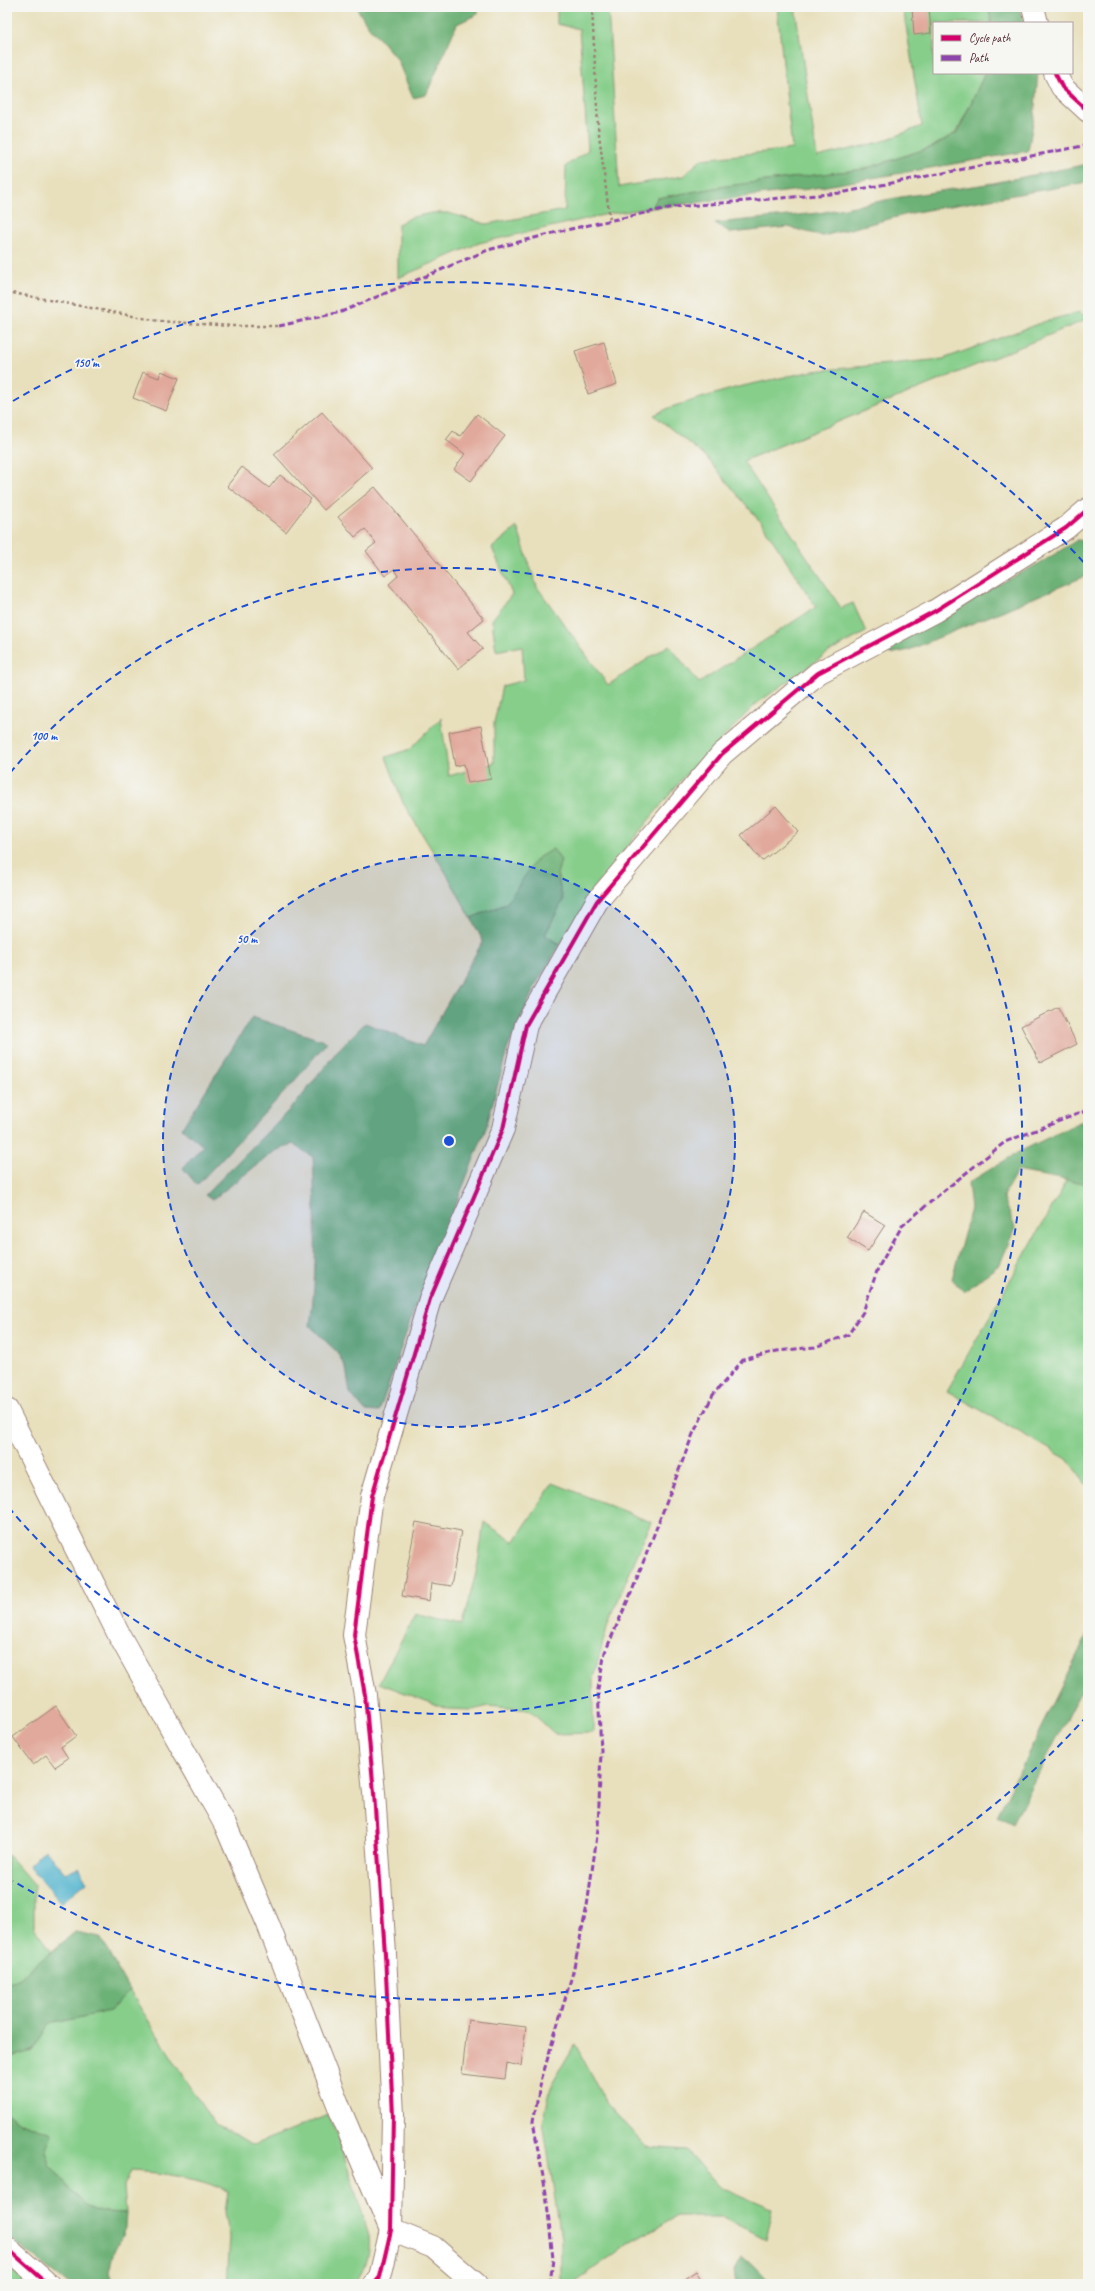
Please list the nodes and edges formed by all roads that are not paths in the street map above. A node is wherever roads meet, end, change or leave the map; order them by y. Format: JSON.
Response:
{"nodes":[{"id":1,"x":1033,"y":7,"type":"edge"},
{"id":2,"x":1037,"y":22,"type":"edge"},
{"id":3,"x":1056,"y":74,"type":"edge"},
{"id":4,"x":1088,"y":111,"type":"edge"},
{"id":5,"x":1088,"y":509,"type":"edge"},
{"id":6,"x":7,"y":1410,"type":"edge"},
{"id":7,"x":392,"y":2230,"type":"junction"},
{"id":8,"x":7,"y":2248,"type":"edge"},
{"id":9,"x":48,"y":2284,"type":"edge"},
{"id":10,"x":374,"y":2284,"type":"edge"},
{"id":11,"x":476,"y":2284,"type":"edge"}],
"edges":[{"from":1,"to":2,"type":"street"},
{"from":3,"to":4,"type":"street"},
{"from":5,"to":7,"type":"street"},
{"from":6,"to":7,"type":"street"},
{"from":7,"to":10,"type":"street"},
{"from":7,"to":11,"type":"street"},
{"from":8,"to":9,"type":"street"}]}
